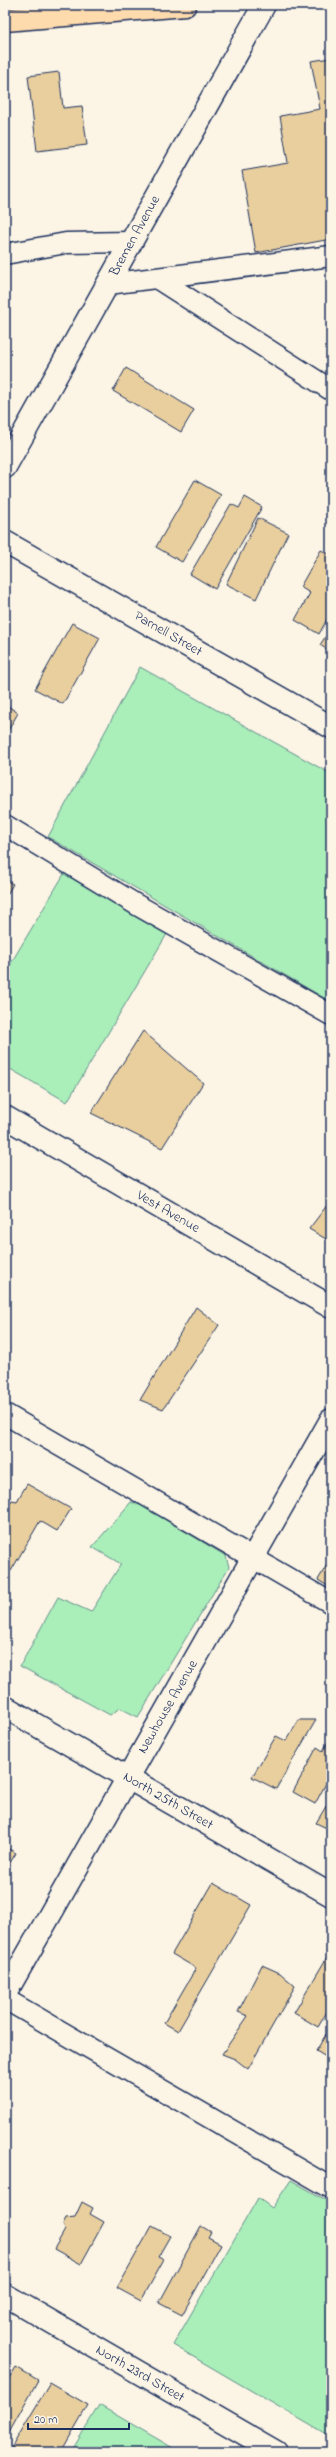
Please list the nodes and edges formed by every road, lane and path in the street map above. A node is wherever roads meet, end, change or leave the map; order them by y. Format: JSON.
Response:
{"nodes":[{"id":1,"x":63,"y":5,"type":"edge"},
{"id":2,"x":185,"y":5,"type":"edge"},
{"id":3,"x":264,"y":5,"type":"edge"},
{"id":4,"x":14,"y":19,"type":"edge"},
{"id":5,"x":131,"y":242,"type":"junction"},
{"id":6,"x":5,"y":254,"type":"edge"},
{"id":7,"x":331,"y":256,"type":"edge"},
{"id":8,"x":158,"y":279,"type":"junction"},
{"id":9,"x":108,"y":284,"type":"junction"},
{"id":10,"x":331,"y":390,"type":"edge"},
{"id":11,"x":5,"y":467,"type":"edge"},
{"id":12,"x":5,"y":542,"type":"edge"},
{"id":13,"x":331,"y":727,"type":"edge"},
{"id":14,"x":5,"y":825,"type":"edge"},
{"id":15,"x":331,"y":1015,"type":"edge"},
{"id":16,"x":5,"y":1118,"type":"edge"},
{"id":17,"x":331,"y":1307,"type":"edge"},
{"id":18,"x":5,"y":1414,"type":"edge"},
{"id":19,"x":331,"y":1420,"type":"edge"},
{"id":20,"x":253,"y":1558,"type":"junction"},
{"id":21,"x":331,"y":1603,"type":"edge"},
{"id":22,"x":5,"y":1707,"type":"edge"},
{"id":23,"x":128,"y":1778,"type":"junction"},
{"id":24,"x":331,"y":1895,"type":"edge"},
{"id":25,"x":5,"y":1994,"type":"edge"},
{"id":26,"x":5,"y":1999,"type":"edge"},
{"id":27,"x":331,"y":2188,"type":"edge"},
{"id":28,"x":5,"y":2295,"type":"edge"},
{"id":29,"x":276,"y":2452,"type":"edge"}],
"edges":[{"from":1,"to":4,"type":"main road"},
{"from":2,"to":4,"type":"main road"},
{"from":3,"to":5,"type":"street","name":"Bremen Avenue"},
{"from":5,"to":6,"type":"lane"},
{"from":5,"to":9,"type":"street","name":"Bremen Avenue"},
{"from":7,"to":8,"type":"lane"},
{"from":8,"to":9,"type":"lane"},
{"from":8,"to":10,"type":"lane"},
{"from":9,"to":11,"type":"street","name":"Bremen Avenue"},
{"from":12,"to":13,"type":"street","name":"Parnell Street"},
{"from":14,"to":15,"type":"lane"},
{"from":16,"to":17,"type":"street","name":"Vest Avenue"},
{"from":18,"to":20,"type":"lane"},
{"from":19,"to":20,"type":"street","name":"Newhouse Avenue"},
{"from":20,"to":21,"type":"lane"},
{"from":20,"to":23,"type":"street","name":"Newhouse Avenue"},
{"from":22,"to":23,"type":"street","name":"North 25th Street"},
{"from":23,"to":24,"type":"street","name":"North 25th Street"},
{"from":23,"to":25,"type":"street","name":"Newhouse Avenue"},
{"from":26,"to":27,"type":"lane"},
{"from":28,"to":29,"type":"street","name":"North 23rd Street"}]}
